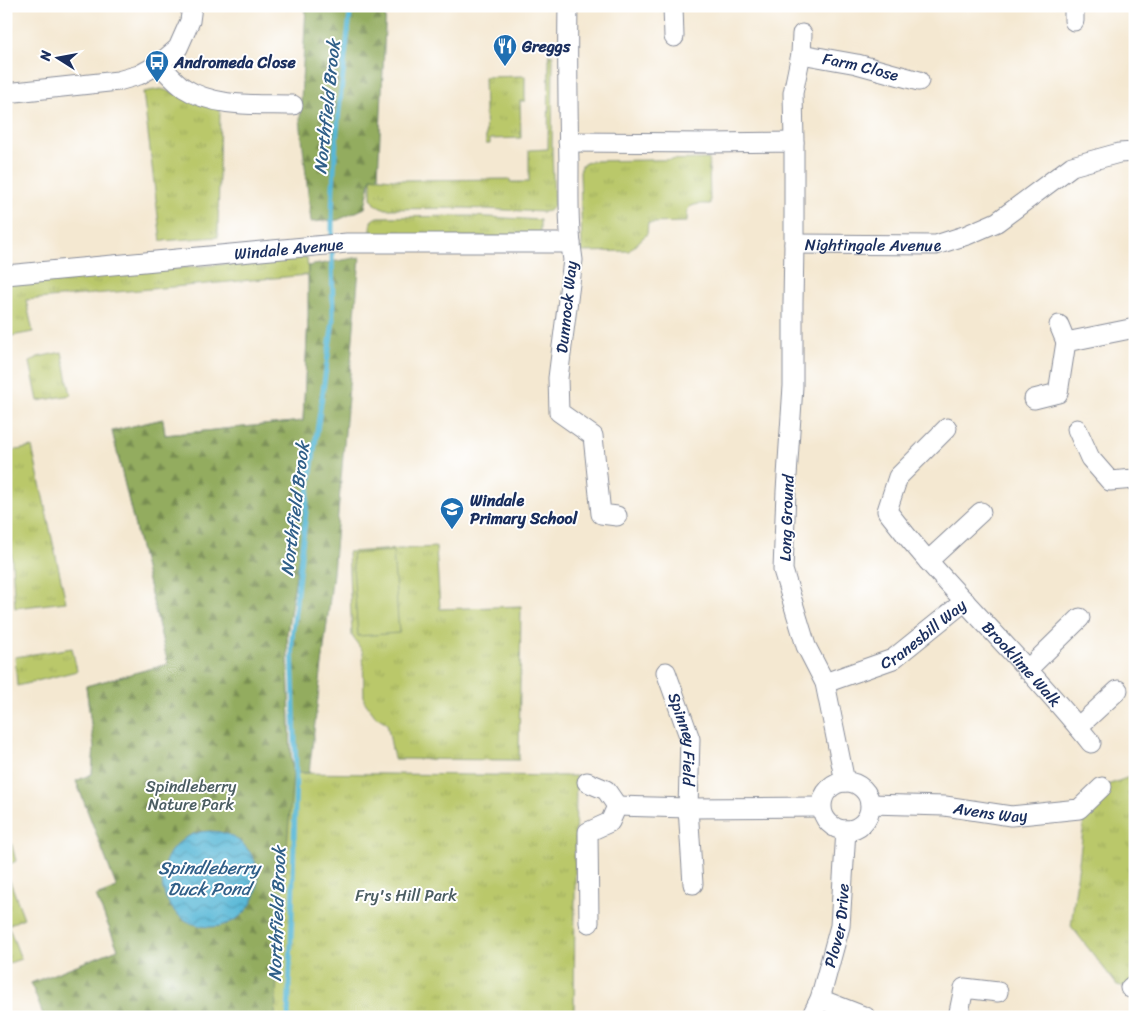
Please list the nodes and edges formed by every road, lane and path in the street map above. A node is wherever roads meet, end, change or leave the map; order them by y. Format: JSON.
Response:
{"nodes":[{"id":1,"x":192,"y":6,"type":"edge"},
{"id":2,"x":568,"y":6,"type":"edge"},
{"id":3,"x":673,"y":6,"type":"edge"},
{"id":4,"x":802,"y":34,"type":"dead end"},
{"id":5,"x":674,"y":37,"type":"dead end"},
{"id":6,"x":801,"y":54,"type":"junction"},
{"id":7,"x":160,"y":64,"type":"junction"},
{"id":8,"x":919,"y":82,"type":"dead end"},
{"id":9,"x":6,"y":93,"type":"edge"},
{"id":10,"x":293,"y":105,"type":"dead end"},
{"id":11,"x":568,"y":142,"type":"junction"},
{"id":12,"x":794,"y":142,"type":"junction"},
{"id":13,"x":1135,"y":152,"type":"edge"},
{"id":14,"x":571,"y":243,"type":"junction"},
{"id":15,"x":794,"y":244,"type":"junction"},
{"id":16,"x":6,"y":275,"type":"edge"},
{"id":17,"x":1060,"y":325,"type":"dead end"},
{"id":18,"x":1135,"y":328,"type":"edge"},
{"id":19,"x":1066,"y":342,"type":"junction"},
{"id":20,"x":1034,"y":399,"type":"dead end"},
{"id":21,"x":947,"y":428,"type":"dead end"},
{"id":22,"x":1078,"y":429,"type":"dead end"},
{"id":23,"x":1135,"y":480,"type":"edge"},
{"id":24,"x":982,"y":512,"type":"dead end"},
{"id":25,"x":617,"y":516,"type":"dead end"},
{"id":26,"x":928,"y":560,"type":"junction"},
{"id":27,"x":965,"y":600,"type":"junction"},
{"id":28,"x":1080,"y":618,"type":"dead end"},
{"id":29,"x":1027,"y":670,"type":"junction"},
{"id":30,"x":666,"y":672,"type":"dead end"},
{"id":31,"x":825,"y":683,"type":"junction"},
{"id":32,"x":1118,"y":690,"type":"dead end"},
{"id":33,"x":1078,"y":727,"type":"junction"},
{"id":34,"x":1091,"y":743,"type":"dead end"},
{"id":35,"x":587,"y":782,"type":"dead end"},
{"id":36,"x":845,"y":782,"type":"junction"},
{"id":37,"x":1102,"y":787,"type":"dead end"},
{"id":38,"x":870,"y":804,"type":"junction"},
{"id":39,"x":617,"y":806,"type":"junction"},
{"id":40,"x":822,"y":807,"type":"junction"},
{"id":41,"x":688,"y":808,"type":"junction"},
{"id":42,"x":846,"y":830,"type":"junction"},
{"id":43,"x":693,"y":884,"type":"dead end"},
{"id":44,"x":589,"y":923,"type":"dead end"},
{"id":45,"x":998,"y":992,"type":"dead end"},
{"id":46,"x":820,"y":999,"type":"junction"},
{"id":47,"x":811,"y":1017,"type":"edge"},
{"id":48,"x":866,"y":1017,"type":"edge"},
{"id":49,"x":958,"y":1017,"type":"edge"}],
"edges":[{"from":1,"to":7,"type":"street"},
{"from":2,"to":11,"type":"street","name":"Dunnock Way"},
{"from":3,"to":5,"type":"street"},
{"from":4,"to":6,"type":"street","name":"Farm Close"},
{"from":6,"to":8,"type":"street","name":"Farm Close"},
{"from":6,"to":12,"type":"street","name":"Farm Close"},
{"from":7,"to":9,"type":"street"},
{"from":7,"to":10,"type":"street"},
{"from":11,"to":12,"type":"street"},
{"from":11,"to":14,"type":"street","name":"Dunnock Way"},
{"from":12,"to":15,"type":"street","name":"Nightingale Avenue"},
{"from":13,"to":15,"type":"street","name":"Nightingale Avenue"},
{"from":14,"to":16,"type":"street","name":"Windale Avenue"},
{"from":14,"to":25,"type":"street","name":"Dunnock Way"},
{"from":15,"to":31,"type":"street","name":"Long Ground"},
{"from":17,"to":19,"type":"street"},
{"from":18,"to":19,"type":"street"},
{"from":19,"to":20,"type":"street"},
{"from":21,"to":26,"type":"street","name":"Cranesbill Way"},
{"from":22,"to":23,"type":"street"},
{"from":24,"to":26,"type":"street"},
{"from":26,"to":27,"type":"street","name":"Cranesbill Way"},
{"from":27,"to":29,"type":"street","name":"Brooklime Walk"},
{"from":27,"to":31,"type":"street","name":"Cranesbill Way"},
{"from":28,"to":29,"type":"street"},
{"from":29,"to":33,"type":"street","name":"Brooklime Walk"},
{"from":30,"to":41,"type":"street","name":"Spinney Field"},
{"from":31,"to":36,"type":"street","name":"Long Ground"},
{"from":32,"to":33,"type":"street"},
{"from":33,"to":34,"type":"street","name":"Brooklime Walk"},
{"from":35,"to":39,"type":"street"},
{"from":36,"to":38,"type":"street"},
{"from":36,"to":40,"type":"street"},
{"from":37,"to":38,"type":"street","name":"Avens Way"},
{"from":38,"to":42,"type":"street"},
{"from":39,"to":41,"type":"street"},
{"from":39,"to":44,"type":"street"},
{"from":40,"to":41,"type":"street"},
{"from":40,"to":42,"type":"street"},
{"from":41,"to":43,"type":"street","name":"Spinney Field"},
{"from":42,"to":46,"type":"street","name":"Plover Drive"},
{"from":45,"to":49,"type":"street"},
{"from":46,"to":47,"type":"street","name":"Plover Drive"},
{"from":46,"to":48,"type":"street"}]}
